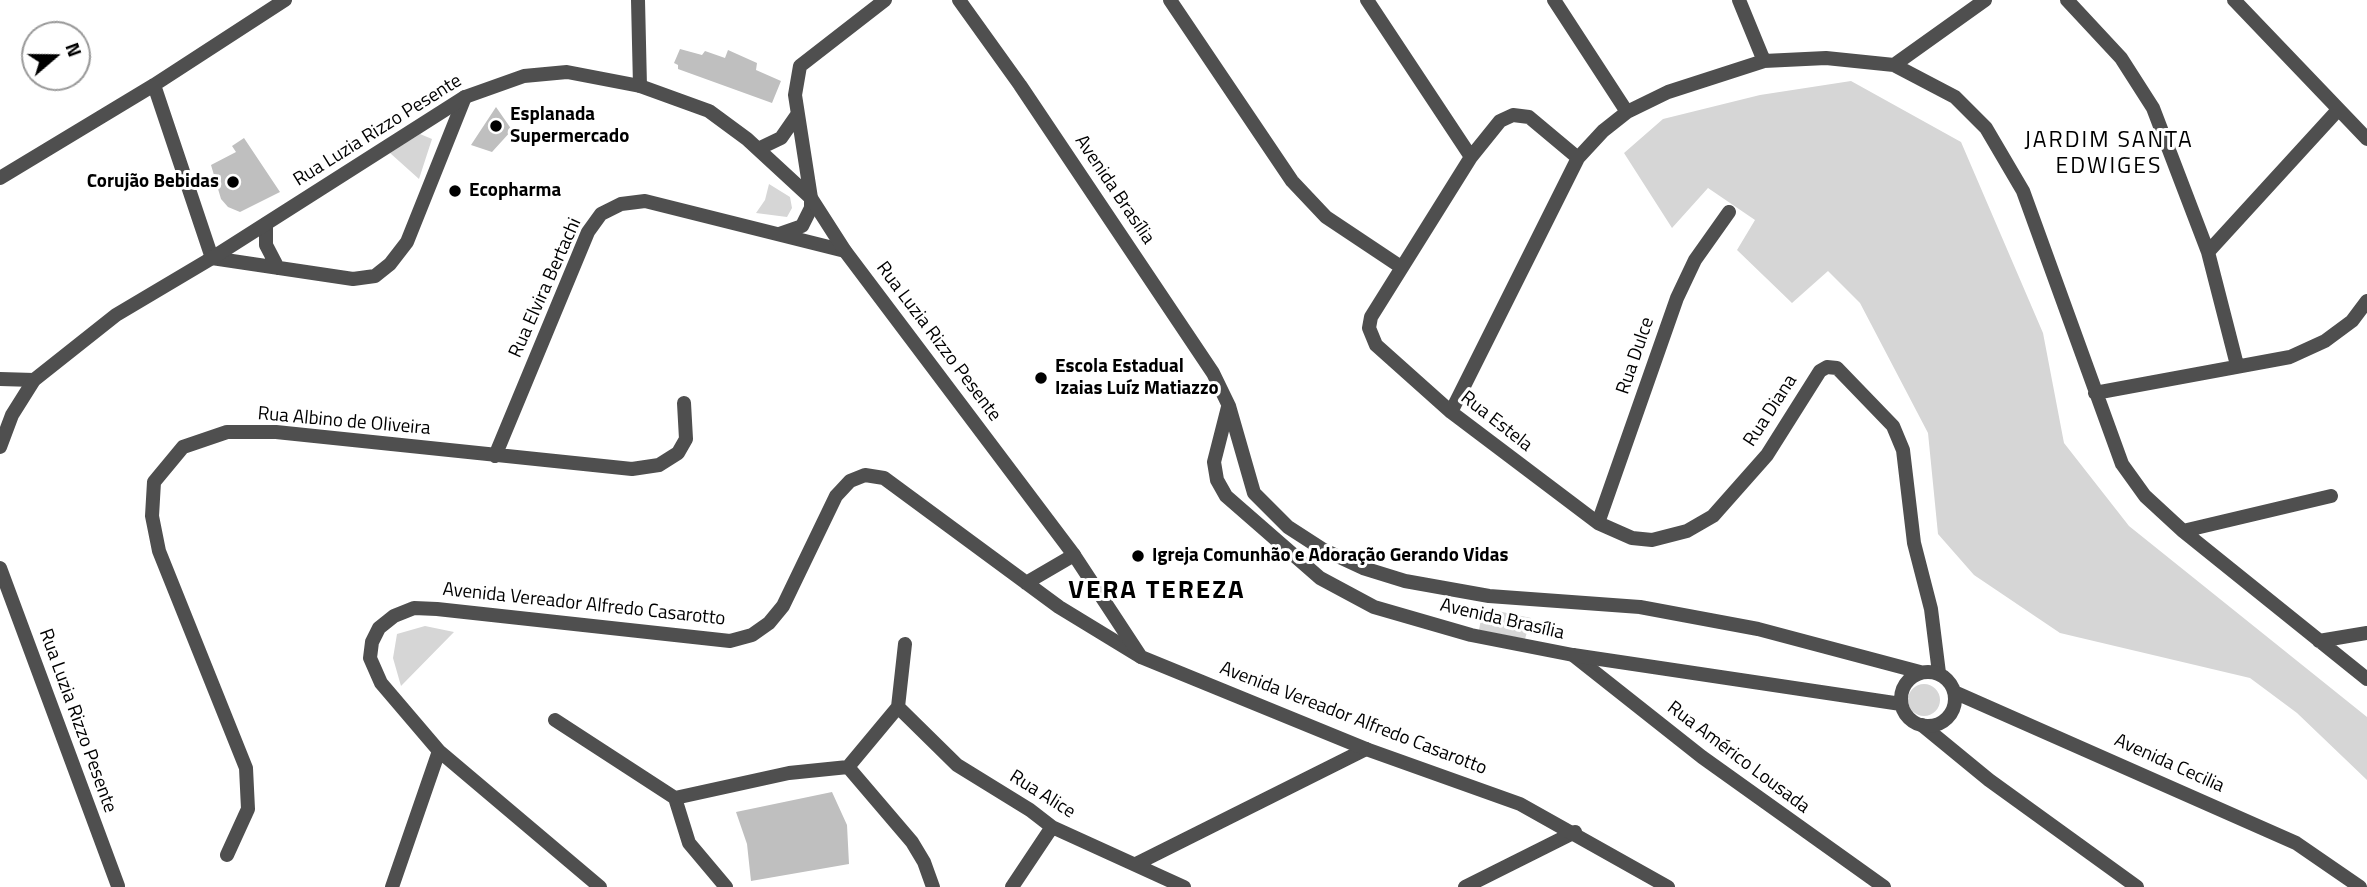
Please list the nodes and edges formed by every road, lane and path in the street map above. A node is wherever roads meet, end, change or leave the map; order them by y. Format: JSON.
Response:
{"nodes":[{"id":1,"x":285,"y":0,"type":"edge"},
{"id":2,"x":638,"y":0,"type":"edge"},
{"id":3,"x":885,"y":0,"type":"edge"},
{"id":4,"x":959,"y":0,"type":"edge"},
{"id":5,"x":1170,"y":0,"type":"edge"},
{"id":6,"x":1367,"y":0,"type":"edge"},
{"id":7,"x":1554,"y":0,"type":"edge"},
{"id":8,"x":1739,"y":0,"type":"edge"},
{"id":9,"x":1985,"y":0,"type":"edge"},
{"id":10,"x":2067,"y":0,"type":"edge"},
{"id":11,"x":2234,"y":0,"type":"edge"},
{"id":12,"x":1764,"y":61,"type":"junction"},
{"id":13,"x":1894,"y":65,"type":"junction"},
{"id":14,"x":154,"y":85,"type":"junction"},
{"id":15,"x":640,"y":86,"type":"junction"},
{"id":16,"x":465,"y":97,"type":"junction"},
{"id":17,"x":2337,"y":111,"type":"junction"},
{"id":18,"x":1627,"y":112,"type":"junction"},
{"id":19,"x":797,"y":115,"type":"junction"},
{"id":20,"x":2367,"y":139,"type":"edge"},
{"id":21,"x":758,"y":149,"type":"junction"},
{"id":22,"x":1471,"y":157,"type":"junction"},
{"id":23,"x":1578,"y":158,"type":"junction"},
{"id":24,"x":0,"y":178,"type":"edge"},
{"id":25,"x":811,"y":198,"type":"junction"},
{"id":26,"x":1729,"y":212,"type":"dead end"},
{"id":27,"x":266,"y":224,"type":"junction"},
{"id":28,"x":778,"y":234,"type":"junction"},
{"id":29,"x":845,"y":251,"type":"junction"},
{"id":30,"x":2208,"y":252,"type":"junction"},
{"id":31,"x":212,"y":258,"type":"junction"},
{"id":32,"x":1401,"y":267,"type":"junction"},
{"id":33,"x":278,"y":268,"type":"junction"},
{"id":34,"x":2367,"y":301,"type":"edge"},
{"id":35,"x":2237,"y":365,"type":"junction"},
{"id":36,"x":0,"y":379,"type":"edge"},
{"id":37,"x":34,"y":380,"type":"junction"},
{"id":38,"x":2095,"y":393,"type":"junction"},
{"id":39,"x":684,"y":403,"type":"dead end"},
{"id":40,"x":1229,"y":406,"type":"junction"},
{"id":41,"x":1451,"y":412,"type":"junction"},
{"id":42,"x":0,"y":447,"type":"edge"},
{"id":43,"x":495,"y":456,"type":"junction"},
{"id":44,"x":1254,"y":493,"type":"junction"},
{"id":45,"x":2331,"y":496,"type":"dead end"},
{"id":46,"x":1241,"y":512,"type":"junction"},
{"id":47,"x":1598,"y":523,"type":"junction"},
{"id":48,"x":2183,"y":531,"type":"junction"},
{"id":49,"x":1074,"y":555,"type":"junction"},
{"id":50,"x":0,"y":568,"type":"edge"},
{"id":51,"x":1026,"y":583,"type":"junction"},
{"id":52,"x":2367,"y":633,"type":"edge"},
{"id":53,"x":2319,"y":641,"type":"junction"},
{"id":54,"x":905,"y":644,"type":"dead end"},
{"id":55,"x":1573,"y":655,"type":"junction"},
{"id":56,"x":1141,"y":657,"type":"junction"},
{"id":57,"x":1920,"y":672,"type":"junction"},
{"id":58,"x":1938,"y":673,"type":"junction"},
{"id":59,"x":2367,"y":679,"type":"edge"},
{"id":60,"x":1954,"y":692,"type":"junction"},
{"id":61,"x":1901,"y":704,"type":"junction"},
{"id":62,"x":898,"y":707,"type":"junction"},
{"id":63,"x":555,"y":720,"type":"dead end"},
{"id":64,"x":1922,"y":725,"type":"junction"},
{"id":65,"x":1366,"y":749,"type":"junction"},
{"id":66,"x":439,"y":751,"type":"junction"},
{"id":67,"x":848,"y":767,"type":"junction"},
{"id":68,"x":675,"y":798,"type":"junction"},
{"id":69,"x":1052,"y":827,"type":"junction"},
{"id":70,"x":1575,"y":832,"type":"junction"},
{"id":71,"x":227,"y":855,"type":"dead end"},
{"id":72,"x":1136,"y":864,"type":"junction"},
{"id":73,"x":118,"y":886,"type":"edge"},
{"id":74,"x":393,"y":887,"type":"edge"},
{"id":75,"x":600,"y":887,"type":"edge"},
{"id":76,"x":726,"y":887,"type":"edge"},
{"id":77,"x":933,"y":887,"type":"edge"},
{"id":78,"x":1012,"y":887,"type":"edge"},
{"id":79,"x":1184,"y":887,"type":"edge"},
{"id":80,"x":1465,"y":887,"type":"edge"},
{"id":81,"x":1668,"y":887,"type":"edge"},
{"id":82,"x":1884,"y":887,"type":"edge"},
{"id":83,"x":2137,"y":887,"type":"edge"},
{"id":84,"x":2360,"y":887,"type":"edge"}],
"edges":[{"from":1,"to":14,"type":"street"},
{"from":2,"to":15,"type":"street"},
{"from":3,"to":19,"type":"street"},
{"from":4,"to":40,"type":"street","name":"Avenida Brasília"},
{"from":5,"to":32,"type":"street"},
{"from":6,"to":22,"type":"street"},
{"from":7,"to":18,"type":"street"},
{"from":8,"to":12,"type":"street"},
{"from":9,"to":13,"type":"street"},
{"from":10,"to":30,"type":"street"},
{"from":11,"to":17,"type":"street"},
{"from":12,"to":13,"type":"street"},
{"from":12,"to":18,"type":"street"},
{"from":13,"to":38,"type":"street"},
{"from":14,"to":24,"type":"street"},
{"from":14,"to":31,"type":"street"},
{"from":15,"to":16,"type":"street","name":"Rua Luzia Rizzo Pesente"},
{"from":15,"to":21,"type":"street","name":"Rua Luzia Rizzo Pesente"},
{"from":16,"to":27,"type":"street","name":"Rua Luzia Rizzo Pesente"},
{"from":16,"to":33,"type":"street"},
{"from":17,"to":20,"type":"street"},
{"from":17,"to":30,"type":"street"},
{"from":18,"to":23,"type":"street"},
{"from":19,"to":21,"type":"street"},
{"from":19,"to":25,"type":"street"},
{"from":21,"to":25,"type":"street","name":"Rua Luzia Rizzo Pesente"},
{"from":22,"to":23,"type":"street"},
{"from":22,"to":32,"type":"street"},
{"from":23,"to":41,"type":"street"},
{"from":25,"to":28,"type":"street"},
{"from":25,"to":29,"type":"street","name":"Rua Luzia Rizzo Pesente"},
{"from":26,"to":47,"type":"street","name":"Rua Dulce"},
{"from":27,"to":31,"type":"street","name":"Rua Luzia Rizzo Pesente"},
{"from":27,"to":33,"type":"street"},
{"from":28,"to":29,"type":"street","name":"Rua Elvira Bertachi"},
{"from":28,"to":43,"type":"street","name":"Rua Elvira Bertachi"},
{"from":29,"to":49,"type":"street","name":"Rua Luzia Rizzo Pesente"},
{"from":30,"to":35,"type":"street"},
{"from":31,"to":33,"type":"street"},
{"from":31,"to":37,"type":"street","name":"Rua Luzia Rizzo Pesente"},
{"from":32,"to":41,"type":"street","name":"Rua Estela"},
{"from":34,"to":35,"type":"street"},
{"from":35,"to":38,"type":"street"},
{"from":36,"to":37,"type":"street"},
{"from":37,"to":42,"type":"street","name":"Rua Luzia Rizzo Pesente"},
{"from":38,"to":48,"type":"street"},
{"from":39,"to":43,"type":"street","name":"Rua Albino de Oliveira"},
{"from":40,"to":44,"type":"street","name":"Avenida Brasília"},
{"from":40,"to":46,"type":"street","name":"Avenida Brasília"},
{"from":41,"to":47,"type":"street","name":"Rua Estela"},
{"from":43,"to":71,"type":"street","name":"Rua Albino de Oliveira"},
{"from":44,"to":46,"type":"street"},
{"from":44,"to":57,"type":"street","name":"Avenida Brasília"},
{"from":45,"to":48,"type":"street"},
{"from":46,"to":55,"type":"street","name":"Avenida Brasília"},
{"from":47,"to":58,"type":"street","name":"Rua Diana"},
{"from":48,"to":53,"type":"street"},
{"from":49,"to":51,"type":"street"},
{"from":49,"to":56,"type":"street","name":"Rua Luzia Rizzo Pesente"},
{"from":50,"to":73,"type":"street","name":"Rua Luzia Rizzo Pesente"},
{"from":51,"to":56,"type":"street","name":"Avenida Vereador Alfredo Casarotto"},
{"from":51,"to":66,"type":"street","name":"Avenida Vereador Alfredo Casarotto"},
{"from":52,"to":53,"type":"street"},
{"from":53,"to":59,"type":"street"},
{"from":54,"to":62,"type":"street"},
{"from":55,"to":61,"type":"street","name":"Avenida Brasília"},
{"from":55,"to":82,"type":"street","name":"Rua Américo Lousada"},
{"from":56,"to":65,"type":"street","name":"Avenida Vereador Alfredo Casarotto"},
{"from":57,"to":58,"type":"street"},
{"from":57,"to":61,"type":"street"},
{"from":58,"to":60,"type":"street"},
{"from":60,"to":64,"type":"street"},
{"from":60,"to":84,"type":"street","name":"Avenida Cecilia"},
{"from":61,"to":64,"type":"street"},
{"from":62,"to":67,"type":"street"},
{"from":62,"to":69,"type":"street","name":"Rua Alice"},
{"from":63,"to":68,"type":"street"},
{"from":64,"to":83,"type":"street"},
{"from":65,"to":70,"type":"street","name":"Avenida Vereador Alfredo Casarotto"},
{"from":65,"to":72,"type":"street"},
{"from":66,"to":74,"type":"street"},
{"from":66,"to":75,"type":"street","name":"Avenida Vereador Alfredo Casarotto"},
{"from":67,"to":68,"type":"street"},
{"from":67,"to":77,"type":"street"},
{"from":68,"to":76,"type":"street"},
{"from":69,"to":72,"type":"street","name":"Rua Alice"},
{"from":69,"to":78,"type":"street"},
{"from":70,"to":80,"type":"street"},
{"from":70,"to":81,"type":"street","name":"Avenida Vereador Alfredo Casarotto"},
{"from":72,"to":79,"type":"street","name":"Rua Alice"}]}
